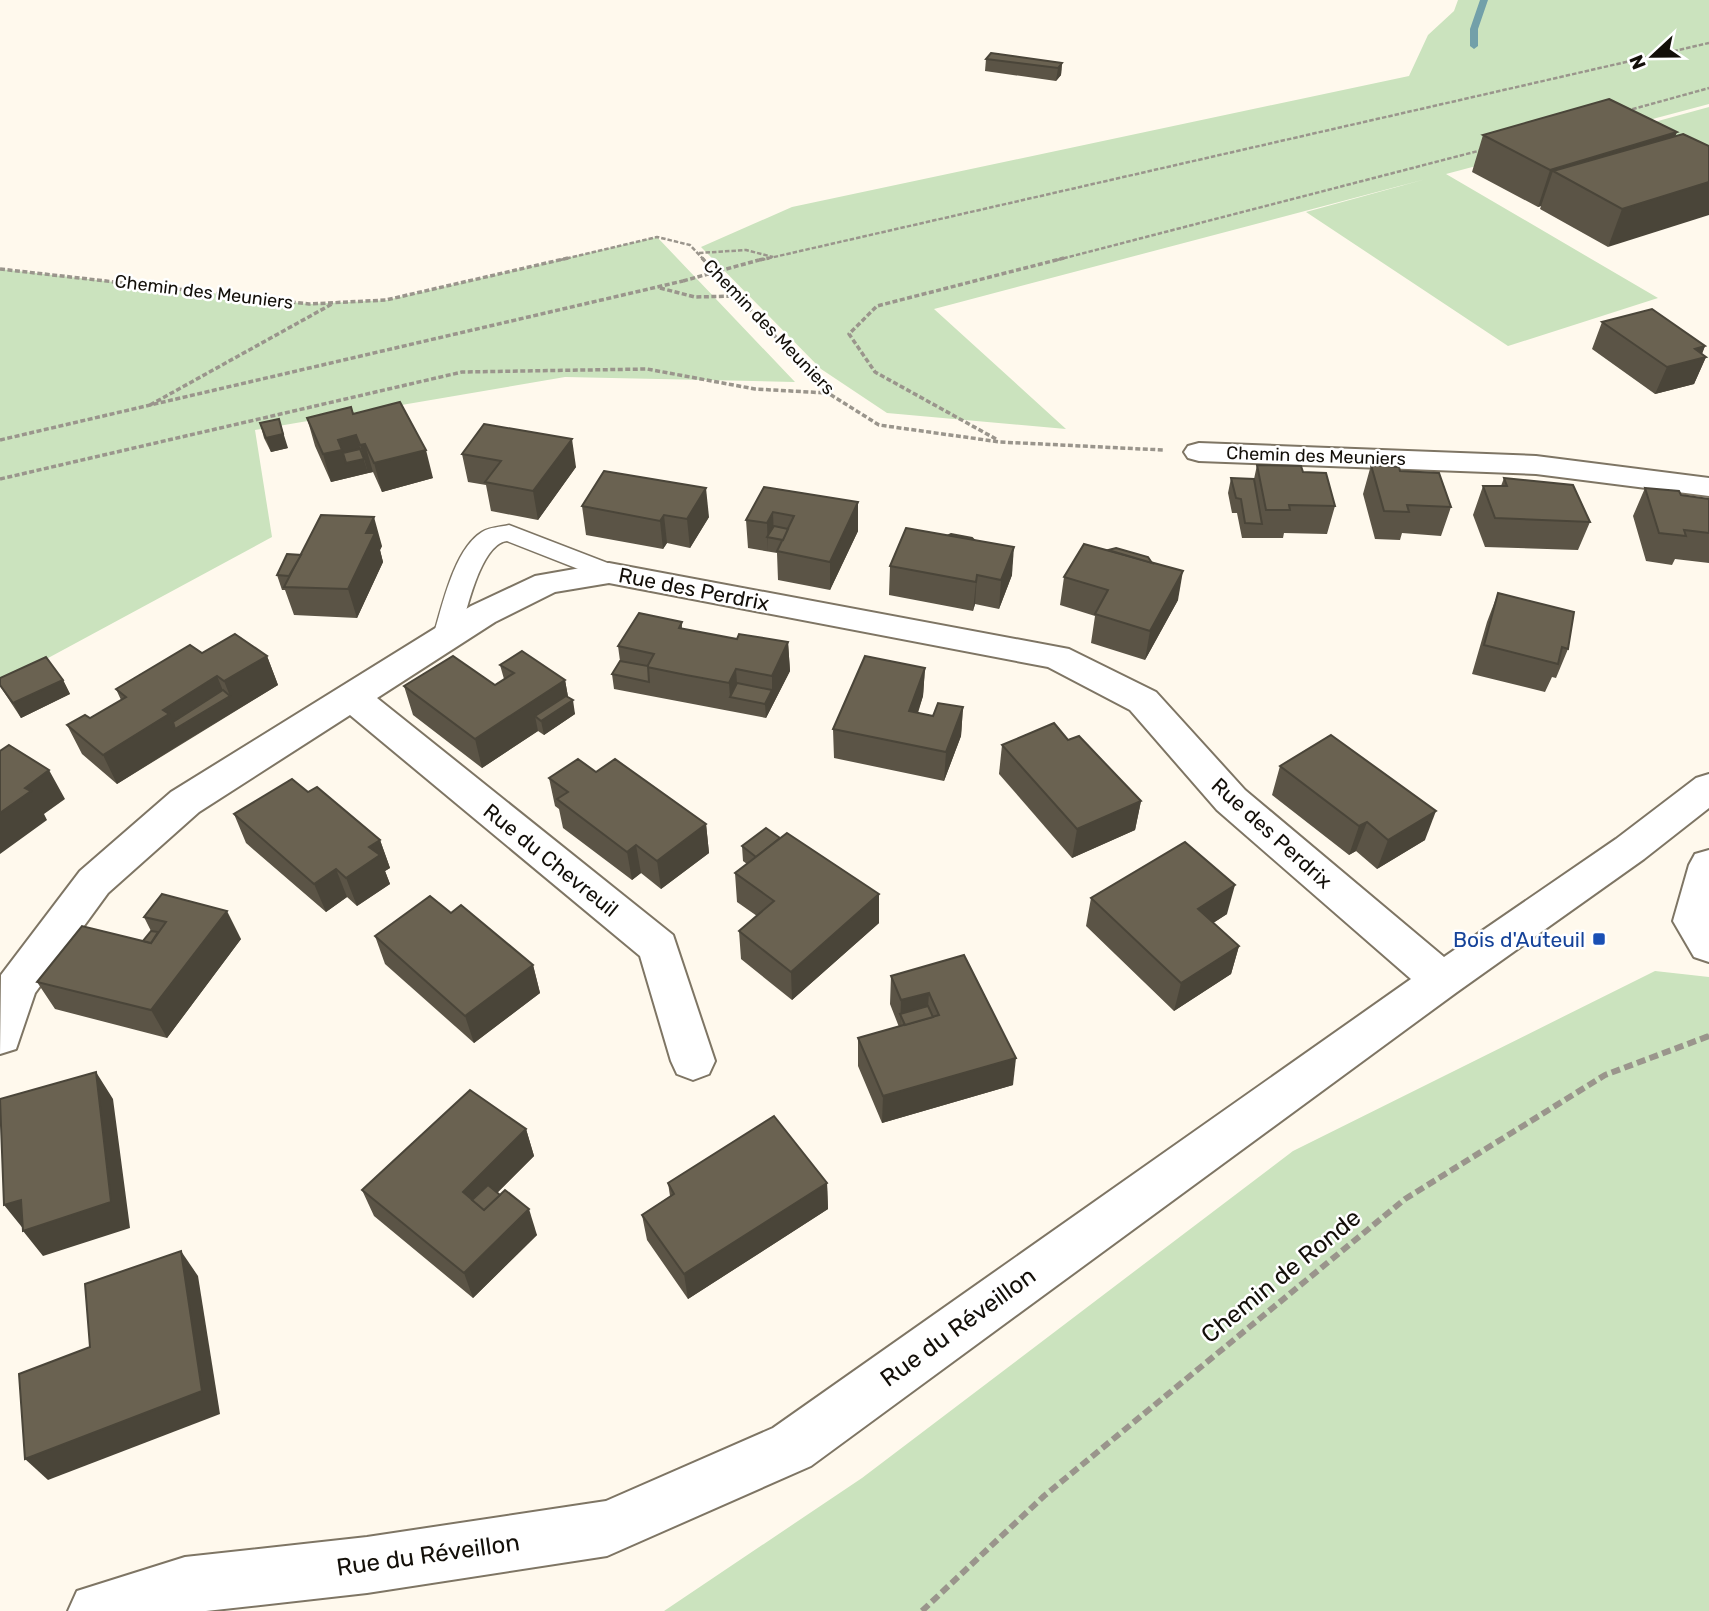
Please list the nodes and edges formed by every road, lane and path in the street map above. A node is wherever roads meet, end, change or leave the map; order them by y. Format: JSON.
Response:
{"nodes":[{"id":1,"x":1709,"y":43,"type":"edge"},
{"id":2,"x":1709,"y":88,"type":"edge"},
{"id":3,"x":1616,"y":114,"type":"edge"},
{"id":4,"x":1482,"y":150,"type":"edge"},
{"id":5,"x":698,"y":253,"type":"junction"},
{"id":6,"x":773,"y":257,"type":"junction"},
{"id":7,"x":0,"y":269,"type":"edge"},
{"id":8,"x":658,"y":287,"type":"junction"},
{"id":9,"x":739,"y":296,"type":"junction"},
{"id":10,"x":334,"y":303,"type":"junction"},
{"id":11,"x":828,"y":393,"type":"junction"},
{"id":12,"x":143,"y":409,"type":"junction"},
{"id":13,"x":0,"y":440,"type":"edge"},
{"id":14,"x":1000,"y":442,"type":"junction"},
{"id":15,"x":1199,"y":452,"type":"joint"},
{"id":16,"x":0,"y":479,"type":"edge"},
{"id":17,"x":1709,"y":487,"type":"edge"},
{"id":18,"x":609,"y":573,"type":"junction"},
{"id":19,"x":446,"y":637,"type":"junction"},
{"id":20,"x":352,"y":697,"type":"junction"},
{"id":21,"x":1709,"y":788,"type":"edge"},
{"id":22,"x":1709,"y":865,"type":"edge"},
{"id":23,"x":1709,"y":945,"type":"edge"},
{"id":24,"x":1442,"y":980,"type":"junction"},
{"id":25,"x":1709,"y":1035,"type":"edge"},
{"id":26,"x":0,"y":1036,"type":"edge"},
{"id":27,"x":693,"y":1061,"type":"dead end"},
{"id":28,"x":97,"y":1611,"type":"edge"},
{"id":29,"x":922,"y":1611,"type":"edge"}],
"edges":[{"from":1,"to":6,"type":"path"},
{"from":2,"to":3,"type":"path"},
{"from":4,"to":14,"type":"path"},
{"from":5,"to":6,"type":"path"},
{"from":5,"to":9,"type":"path","name":"Chemin des Meuniers"},
{"from":5,"to":10,"type":"path","name":"Chemin des Meuniers"},
{"from":6,"to":8,"type":"path","bridge":true},
{"from":7,"to":10,"type":"path","name":"Chemin des Meuniers"},
{"from":8,"to":9,"type":"path"},
{"from":8,"to":12,"type":"path"},
{"from":9,"to":11,"type":"path","name":"Chemin des Meuniers"},
{"from":10,"to":12,"type":"path"},
{"from":11,"to":14,"type":"path","name":"Chemin des Meuniers"},
{"from":11,"to":16,"type":"path"},
{"from":12,"to":13,"type":"path"},
{"from":14,"to":15,"type":"path","name":"Chemin des Meuniers"},
{"from":15,"to":17,"type":"street","name":"Chemin des Meuniers"},
{"from":18,"to":19,"type":"street","name":"Rue des Perdrix"},
{"from":18,"to":19,"type":"lane"},
{"from":18,"to":24,"type":"street","name":"Rue des Perdrix"},
{"from":19,"to":20,"type":"street","name":"Rue des Perdrix"},
{"from":20,"to":26,"type":"street","name":"Rue des Perdrix"},
{"from":20,"to":27,"type":"street","name":"Rue du Chevreuil"},
{"from":21,"to":24,"type":"street","name":"Rue du Réveillon"},
{"from":22,"to":23,"type":"street"},
{"from":24,"to":28,"type":"street","name":"Rue du Réveillon"},
{"from":25,"to":29,"type":"path","name":"Chemin de Ronde"}]}
